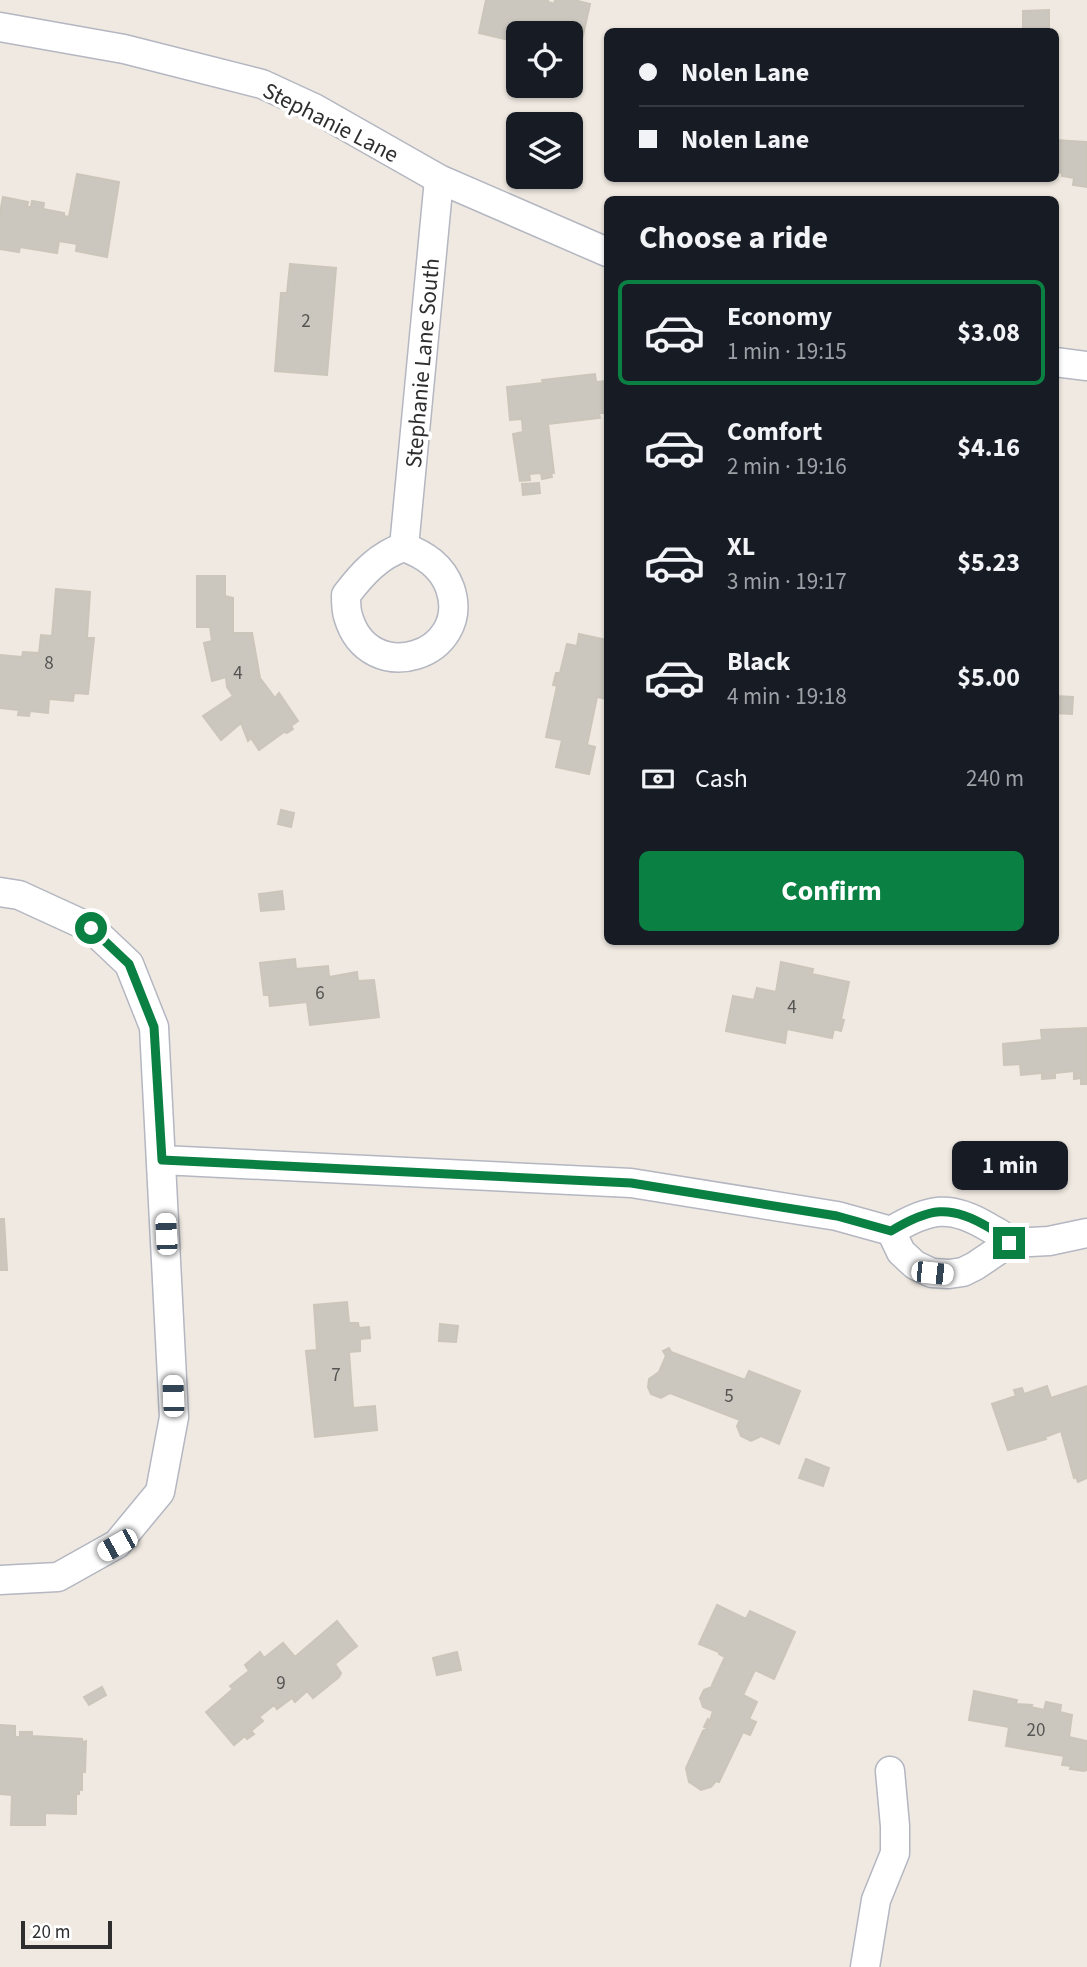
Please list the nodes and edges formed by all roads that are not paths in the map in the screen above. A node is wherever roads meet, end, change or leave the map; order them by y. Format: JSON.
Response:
{"nodes":[{"id":1,"x":0,"y":27,"type":"edge"},
{"id":2,"x":439,"y":179,"type":"junction"},
{"id":3,"x":604,"y":251,"type":"edge"},
{"id":4,"x":1059,"y":362,"type":"edge"},
{"id":5,"x":1087,"y":366,"type":"edge"},
{"id":6,"x":404,"y":547,"type":"dead end"},
{"id":7,"x":0,"y":891,"type":"edge"},
{"id":8,"x":162,"y":1160,"type":"junction"},
{"id":9,"x":891,"y":1231,"type":"junction"},
{"id":10,"x":1087,"y":1233,"type":"edge"},
{"id":11,"x":1009,"y":1243,"type":"junction"},
{"id":12,"x":0,"y":1580,"type":"edge"},
{"id":13,"x":890,"y":1771,"type":"dead end"},
{"id":14,"x":865,"y":1967,"type":"edge"}],
"edges":[{"from":1,"to":2,"type":"street","name":"Stephanie Lane"},
{"from":2,"to":3,"type":"street","name":"Stephanie Lane"},
{"from":2,"to":6,"type":"street","name":"Stephanie Lane South"},
{"from":4,"to":5,"type":"street"},
{"from":7,"to":8,"type":"street"},
{"from":8,"to":9,"type":"street"},
{"from":8,"to":12,"type":"street"},
{"from":9,"to":11,"type":"street"},
{"from":9,"to":11,"type":"street"},
{"from":10,"to":11,"type":"street"},
{"from":13,"to":14,"type":"street"}]}
